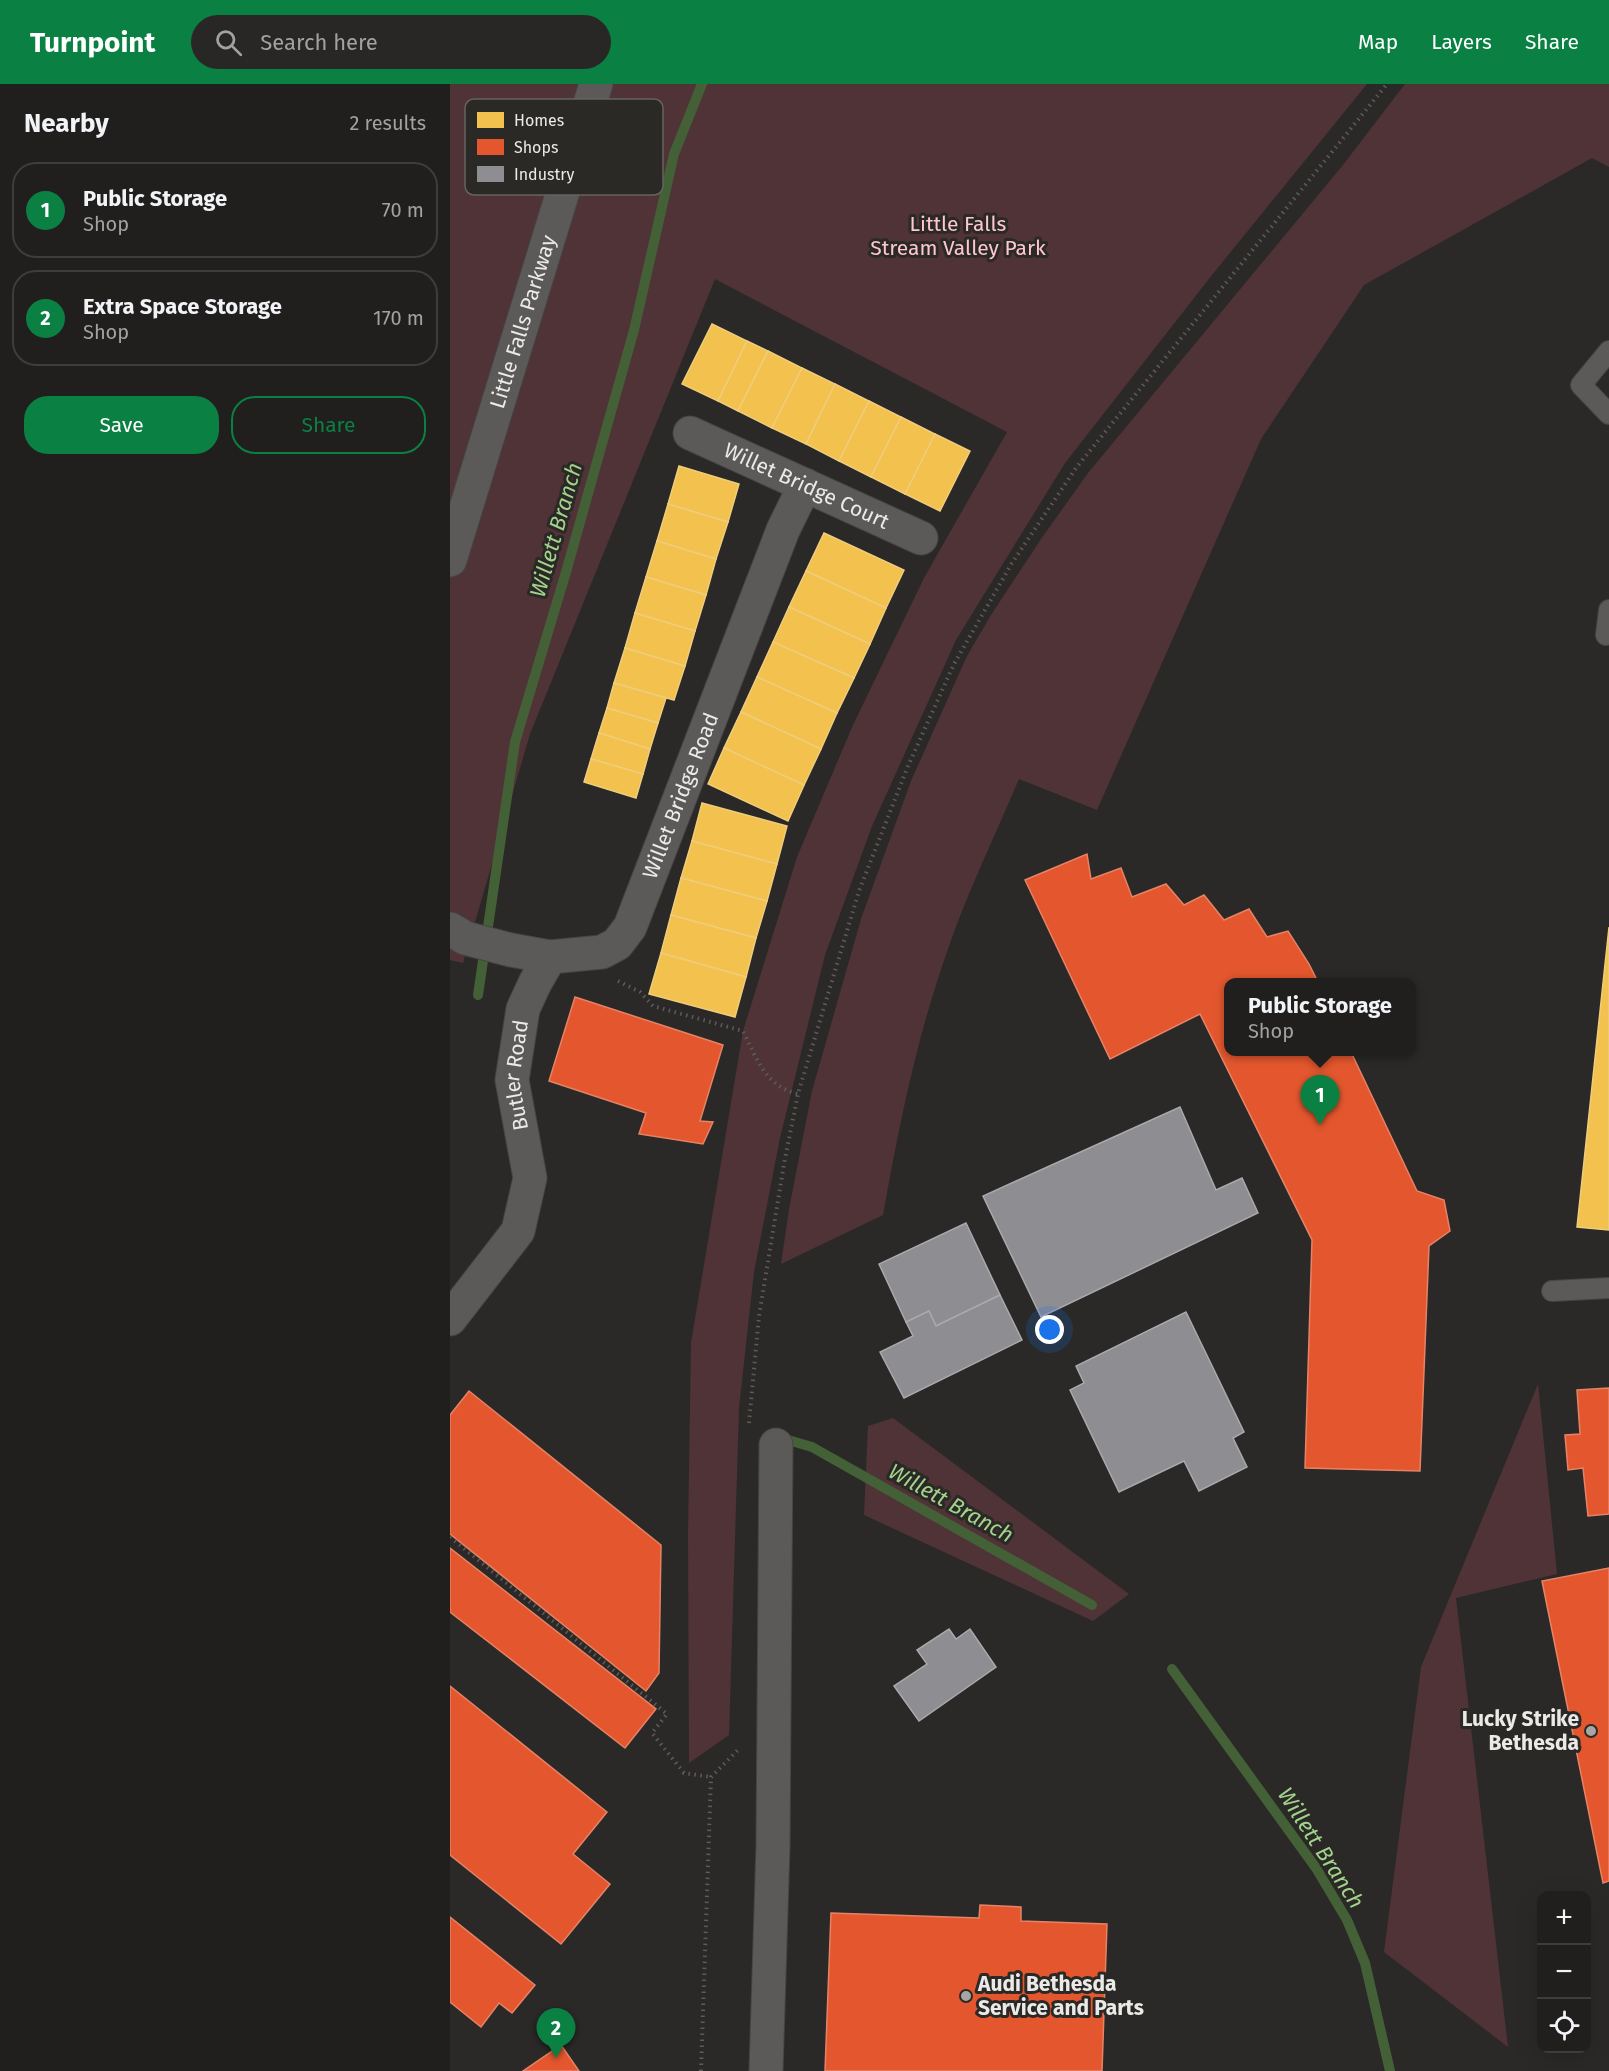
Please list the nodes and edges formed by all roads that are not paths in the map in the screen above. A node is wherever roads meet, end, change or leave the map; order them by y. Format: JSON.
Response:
{"nodes":[{"id":1,"x":596,"y":84,"type":"edge"},
{"id":2,"x":591,"y":99,"type":"edge"},
{"id":3,"x":562,"y":195,"type":"edge"},
{"id":4,"x":1609,"y":351,"type":"edge"},
{"id":5,"x":1609,"y":414,"type":"edge"},
{"id":6,"x":690,"y":432,"type":"dead end"},
{"id":7,"x":805,"y":485,"type":"junction"},
{"id":8,"x":921,"y":538,"type":"dead end"},
{"id":9,"x":450,"y":560,"type":"edge"},
{"id":10,"x":1609,"y":610,"type":"edge"},
{"id":11,"x":1606,"y":635,"type":"dead end"},
{"id":12,"x":458,"y":934,"type":"edge"},
{"id":13,"x":550,"y":957,"type":"junction"},
{"id":14,"x":1609,"y":1288,"type":"edge"},
{"id":15,"x":1552,"y":1291,"type":"dead end"},
{"id":16,"x":450,"y":1318,"type":"edge"},
{"id":17,"x":762,"y":1440,"type":"road end"},
{"id":18,"x":766,"y":2071,"type":"edge"}],
"edges":[{"from":1,"to":2,"type":"street","name":"Little Falls Parkway"},
{"from":3,"to":9,"type":"street","name":"Little Falls Parkway"},
{"from":4,"to":5,"type":"lane"},
{"from":6,"to":7,"type":"street","name":"Willet Bridge Court"},
{"from":7,"to":8,"type":"street","name":"Willet Bridge Court"},
{"from":7,"to":13,"type":"street","name":"Willet Bridge Road"},
{"from":10,"to":11,"type":"lane"},
{"from":12,"to":13,"type":"street","name":"Willet Bridge Road"},
{"from":13,"to":16,"type":"street","name":"Butler Road"},
{"from":14,"to":15,"type":"lane"},
{"from":17,"to":18,"type":"street"}]}
